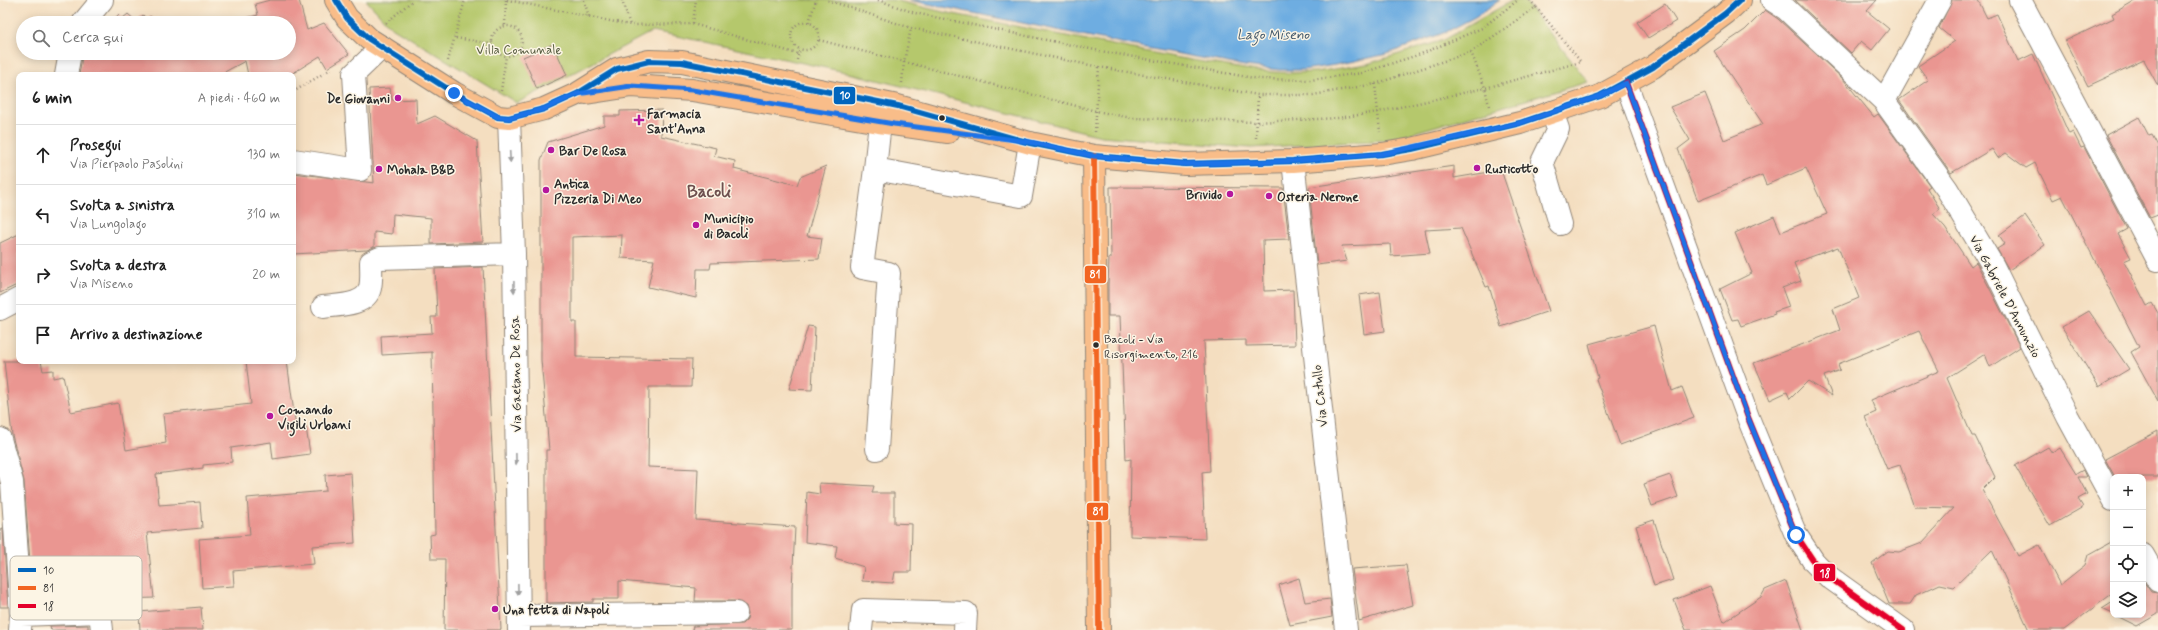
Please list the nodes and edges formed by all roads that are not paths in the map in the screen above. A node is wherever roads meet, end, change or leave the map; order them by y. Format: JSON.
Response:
{"nodes":[{"id":1,"x":102,"y":0,"type":"edge"},
{"id":2,"x":336,"y":0,"type":"edge"},
{"id":3,"x":1740,"y":0,"type":"edge"},
{"id":4,"x":1772,"y":0,"type":"edge"},
{"id":5,"x":1940,"y":0,"type":"edge"},
{"id":6,"x":2020,"y":0,"type":"edge"},
{"id":7,"x":89,"y":16,"type":"edge"},
{"id":8,"x":381,"y":37,"type":"junction"},
{"id":9,"x":69,"y":60,"type":"edge"},
{"id":10,"x":67,"y":72,"type":"edge"},
{"id":11,"x":1626,"y":83,"type":"junction"},
{"id":12,"x":1884,"y":101,"type":"junction"},
{"id":13,"x":1552,"y":112,"type":"junction"},
{"id":14,"x":881,"y":113,"type":"junction"},
{"id":15,"x":504,"y":118,"type":"junction"},
{"id":16,"x":1030,"y":142,"type":"junction"},
{"id":17,"x":1094,"y":156,"type":"junction"},
{"id":18,"x":296,"y":160,"type":"edge"},
{"id":19,"x":1293,"y":161,"type":"junction"},
{"id":20,"x":875,"y":169,"type":"junction"},
{"id":21,"x":1560,"y":224,"type":"dead end"},
{"id":22,"x":514,"y":254,"type":"junction"},
{"id":23,"x":2158,"y":260,"type":"edge"},
{"id":24,"x":16,"y":301,"type":"edge"},
{"id":25,"x":323,"y":307,"type":"dead end"},
{"id":26,"x":0,"y":309,"type":"edge"},
{"id":27,"x":0,"y":439,"type":"edge"},
{"id":28,"x":877,"y":449,"type":"dead end"},
{"id":29,"x":6,"y":482,"type":"edge"},
{"id":30,"x":2110,"y":494,"type":"edge"},
{"id":31,"x":13,"y":556,"type":"edge"},
{"id":32,"x":2146,"y":559,"type":"edge"},
{"id":33,"x":2158,"y":581,"type":"edge"},
{"id":34,"x":736,"y":613,"type":"dead end"},
{"id":35,"x":36,"y":620,"type":"edge"},
{"id":36,"x":101,"y":620,"type":"edge"},
{"id":37,"x":20,"y":622,"type":"edge"},
{"id":38,"x":519,"y":623,"type":"edge"},
{"id":39,"x":102,"y":630,"type":"edge"},
{"id":40,"x":861,"y":630,"type":"edge"},
{"id":41,"x":965,"y":630,"type":"edge"},
{"id":42,"x":1098,"y":630,"type":"edge"},
{"id":43,"x":1346,"y":630,"type":"edge"},
{"id":44,"x":1903,"y":630,"type":"edge"}],
"edges":[{"from":1,"to":7,"type":"street"},
{"from":2,"to":8,"type":"main road"},
{"from":3,"to":11,"type":"main road"},
{"from":4,"to":12,"type":"street","name":"Via Gabriele D'Annunzio"},
{"from":5,"to":12,"type":"street"},
{"from":6,"to":23,"type":"street"},
{"from":8,"to":15,"type":"main road"},
{"from":8,"to":18,"type":"street"},
{"from":9,"to":10,"type":"street"},
{"from":11,"to":13,"type":"main road"},
{"from":11,"to":44,"type":"street"},
{"from":12,"to":30,"type":"street","name":"Via Gabriele D'Annunzio"},
{"from":13,"to":19,"type":"main road"},
{"from":13,"to":21,"type":"street"},
{"from":14,"to":15,"type":"main road"},
{"from":14,"to":16,"type":"main road"},
{"from":14,"to":20,"type":"street"},
{"from":15,"to":22,"type":"street","name":"Via Gaetano De Rosa","one_way":true},
{"from":16,"to":17,"type":"main road"},
{"from":16,"to":20,"type":"street"},
{"from":17,"to":19,"type":"main road"},
{"from":17,"to":42,"type":"main road"},
{"from":19,"to":43,"type":"street","name":"Via Catullo"},
{"from":20,"to":28,"type":"street"},
{"from":22,"to":25,"type":"street"},
{"from":22,"to":38,"type":"street","name":"Via Gaetano De Rosa","one_way":true},
{"from":24,"to":26,"type":"street"},
{"from":27,"to":29,"type":"street"},
{"from":29,"to":31,"type":"street"},
{"from":32,"to":33,"type":"street"},
{"from":34,"to":38,"type":"street"},
{"from":35,"to":37,"type":"street"},
{"from":36,"to":39,"type":"street"},
{"from":40,"to":41,"type":"street"}]}
